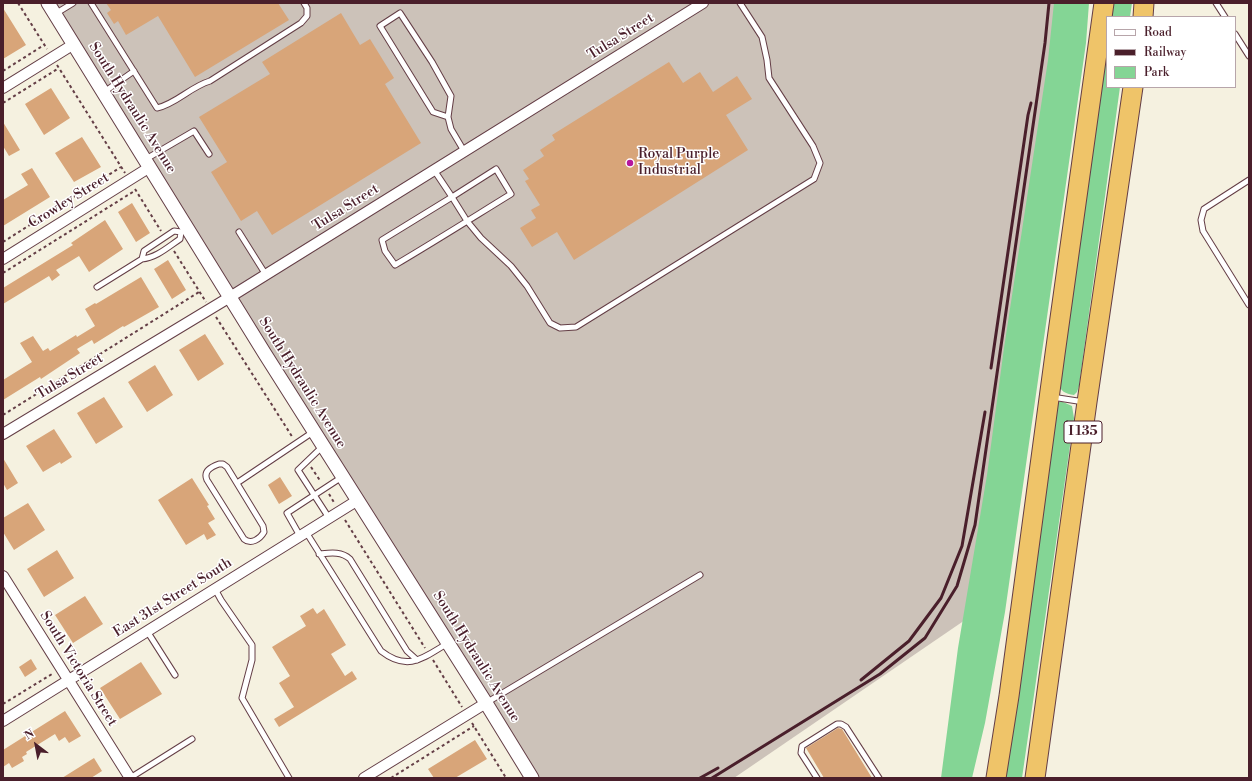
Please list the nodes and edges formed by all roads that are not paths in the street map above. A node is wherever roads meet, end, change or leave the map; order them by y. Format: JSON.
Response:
{"nodes":[{"id":1,"x":73,"y":3,"type":"edge"},
{"id":2,"x":91,"y":3,"type":"edge"},
{"id":3,"x":304,"y":3,"type":"edge"},
{"id":4,"x":703,"y":3,"type":"edge"},
{"id":5,"x":740,"y":3,"type":"edge"},
{"id":6,"x":1104,"y":3,"type":"edge"},
{"id":7,"x":1144,"y":3,"type":"edge"},
{"id":8,"x":1216,"y":3,"type":"edge"},
{"id":9,"x":52,"y":8,"type":"edge"},
{"id":10,"x":1143,"y":16,"type":"edge"},
{"id":11,"x":1224,"y":16,"type":"edge"},
{"id":12,"x":1236,"y":36,"type":"edge"},
{"id":13,"x":74,"y":44,"type":"junction"},
{"id":14,"x":1249,"y":56,"type":"edge"},
{"id":15,"x":134,"y":71,"type":"junction"},
{"id":16,"x":3,"y":88,"type":"edge"},
{"id":17,"x":1133,"y":88,"type":"edge"},
{"id":18,"x":103,"y":92,"type":"junction"},
{"id":19,"x":448,"y":117,"type":"junction"},
{"id":20,"x":464,"y":151,"type":"junction"},
{"id":21,"x":209,"y":154,"type":"dead end"},
{"id":22,"x":147,"y":164,"type":"junction"},
{"id":23,"x":434,"y":170,"type":"junction"},
{"id":24,"x":1249,"y":180,"type":"edge"},
{"id":25,"x":452,"y":197,"type":"junction"},
{"id":26,"x":467,"y":222,"type":"junction"},
{"id":27,"x":184,"y":230,"type":"junction"},
{"id":28,"x":239,"y":232,"type":"dead end"},
{"id":29,"x":3,"y":259,"type":"edge"},
{"id":30,"x":142,"y":259,"type":"junction"},
{"id":31,"x":266,"y":275,"type":"junction"},
{"id":32,"x":97,"y":287,"type":"dead end"},
{"id":33,"x":230,"y":297,"type":"junction"},
{"id":34,"x":1249,"y":305,"type":"edge"},
{"id":35,"x":1049,"y":396,"type":"junction"},
{"id":36,"x":1087,"y":402,"type":"junction"},
{"id":37,"x":314,"y":431,"type":"junction"},
{"id":38,"x":3,"y":434,"type":"edge"},
{"id":39,"x":323,"y":446,"type":"junction"},
{"id":40,"x":343,"y":477,"type":"junction"},
{"id":41,"x":237,"y":483,"type":"junction"},
{"id":42,"x":314,"y":495,"type":"junction"},
{"id":43,"x":358,"y":500,"type":"junction"},
{"id":44,"x":329,"y":518,"type":"junction"},
{"id":45,"x":303,"y":534,"type":"junction"},
{"id":46,"x":319,"y":554,"type":"junction"},
{"id":47,"x":700,"y":575,"type":"dead end"},
{"id":48,"x":3,"y":576,"type":"edge"},
{"id":49,"x":215,"y":589,"type":"junction"},
{"id":50,"x":147,"y":631,"type":"junction"},
{"id":51,"x":448,"y":643,"type":"junction"},
{"id":52,"x":417,"y":660,"type":"junction"},
{"id":53,"x":175,"y":675,"type":"dead end"},
{"id":54,"x":68,"y":680,"type":"junction"},
{"id":55,"x":1009,"y":696,"type":"junction"},
{"id":56,"x":486,"y":703,"type":"junction"},
{"id":57,"x":3,"y":721,"type":"edge"},
{"id":58,"x":192,"y":739,"type":"dead end"},
{"id":59,"x":130,"y":778,"type":"edge"},
{"id":60,"x":290,"y":778,"type":"edge"},
{"id":61,"x":364,"y":778,"type":"edge"},
{"id":62,"x":532,"y":778,"type":"edge"},
{"id":63,"x":817,"y":778,"type":"edge"},
{"id":64,"x":879,"y":778,"type":"edge"},
{"id":65,"x":985,"y":778,"type":"edge"},
{"id":66,"x":996,"y":778,"type":"edge"},
{"id":67,"x":1035,"y":778,"type":"edge"}],
"edges":[{"from":1,"to":9,"type":"lane"},
{"from":2,"to":15,"type":"lane"},
{"from":3,"to":15,"type":"lane"},
{"from":4,"to":20,"type":"street","name":"Tulsa Street"},
{"from":5,"to":26,"type":"lane"},
{"from":6,"to":35,"type":"highway","number":"I 135"},
{"from":7,"to":10,"type":"highway"},
{"from":8,"to":11,"type":"lane"},
{"from":9,"to":13,"type":"street","name":"South Hydraulic Avenue"},
{"from":12,"to":14,"type":"lane"},
{"from":13,"to":16,"type":"street"},
{"from":13,"to":18,"type":"street","name":"South Hydraulic Avenue"},
{"from":15,"to":18,"type":"lane"},
{"from":17,"to":36,"type":"highway","number":"I 135"},
{"from":18,"to":22,"type":"street","name":"South Hydraulic Avenue"},
{"from":19,"to":19,"type":"lane"},
{"from":19,"to":20,"type":"lane"},
{"from":20,"to":23,"type":"street","name":"Tulsa Street"},
{"from":21,"to":22,"type":"lane"},
{"from":22,"to":27,"type":"street","name":"South Hydraulic Avenue"},
{"from":22,"to":29,"type":"street","name":"Crowley Street"},
{"from":23,"to":25,"type":"lane"},
{"from":23,"to":31,"type":"street","name":"Tulsa Street"},
{"from":24,"to":34,"type":"lane"},
{"from":25,"to":26,"type":"lane"},
{"from":25,"to":26,"type":"lane"},
{"from":25,"to":26,"type":"lane"},
{"from":27,"to":30,"type":"lane"},
{"from":27,"to":30,"type":"lane"},
{"from":27,"to":33,"type":"street","name":"South Hydraulic Avenue"},
{"from":28,"to":31,"type":"lane"},
{"from":30,"to":32,"type":"lane"},
{"from":31,"to":33,"type":"street","name":"Tulsa Street"},
{"from":33,"to":37,"type":"street","name":"South Hydraulic Avenue"},
{"from":33,"to":38,"type":"street","name":"Tulsa Street"},
{"from":35,"to":36,"type":"lane"},
{"from":35,"to":55,"type":"highway","number":"I 135"},
{"from":36,"to":67,"type":"highway","number":"I 135"},
{"from":37,"to":39,"type":"street","name":"South Hydraulic Avenue"},
{"from":37,"to":41,"type":"lane"},
{"from":39,"to":40,"type":"street","name":"South Hydraulic Avenue"},
{"from":39,"to":42,"type":"lane"},
{"from":40,"to":42,"type":"lane"},
{"from":40,"to":43,"type":"street","name":"South Hydraulic Avenue"},
{"from":41,"to":41,"type":"lane"},
{"from":42,"to":44,"type":"lane"},
{"from":42,"to":45,"type":"lane"},
{"from":43,"to":44,"type":"street","name":"East 31st Street South"},
{"from":43,"to":51,"type":"street","name":"South Hydraulic Avenue"},
{"from":44,"to":45,"type":"street","name":"East 31st Street South"},
{"from":45,"to":46,"type":"lane"},
{"from":45,"to":49,"type":"street","name":"East 31st Street South"},
{"from":46,"to":52,"type":"lane"},
{"from":46,"to":52,"type":"lane"},
{"from":47,"to":56,"type":"lane"},
{"from":48,"to":54,"type":"street","name":"South Victoria Street"},
{"from":49,"to":50,"type":"street","name":"East 31st Street South"},
{"from":49,"to":60,"type":"lane"},
{"from":50,"to":53,"type":"lane"},
{"from":50,"to":54,"type":"street","name":"East 31st Street South"},
{"from":51,"to":52,"type":"lane"},
{"from":51,"to":56,"type":"street","name":"South Hydraulic Avenue"},
{"from":54,"to":57,"type":"street","name":"East 31st Street South"},
{"from":54,"to":59,"type":"street","name":"South Victoria Street"},
{"from":55,"to":65,"type":"highway"},
{"from":55,"to":66,"type":"highway","number":"I 135"},
{"from":56,"to":61,"type":"street"},
{"from":56,"to":62,"type":"street","name":"South Hydraulic Avenue"},
{"from":58,"to":59,"type":"lane"},
{"from":63,"to":64,"type":"lane"}]}
